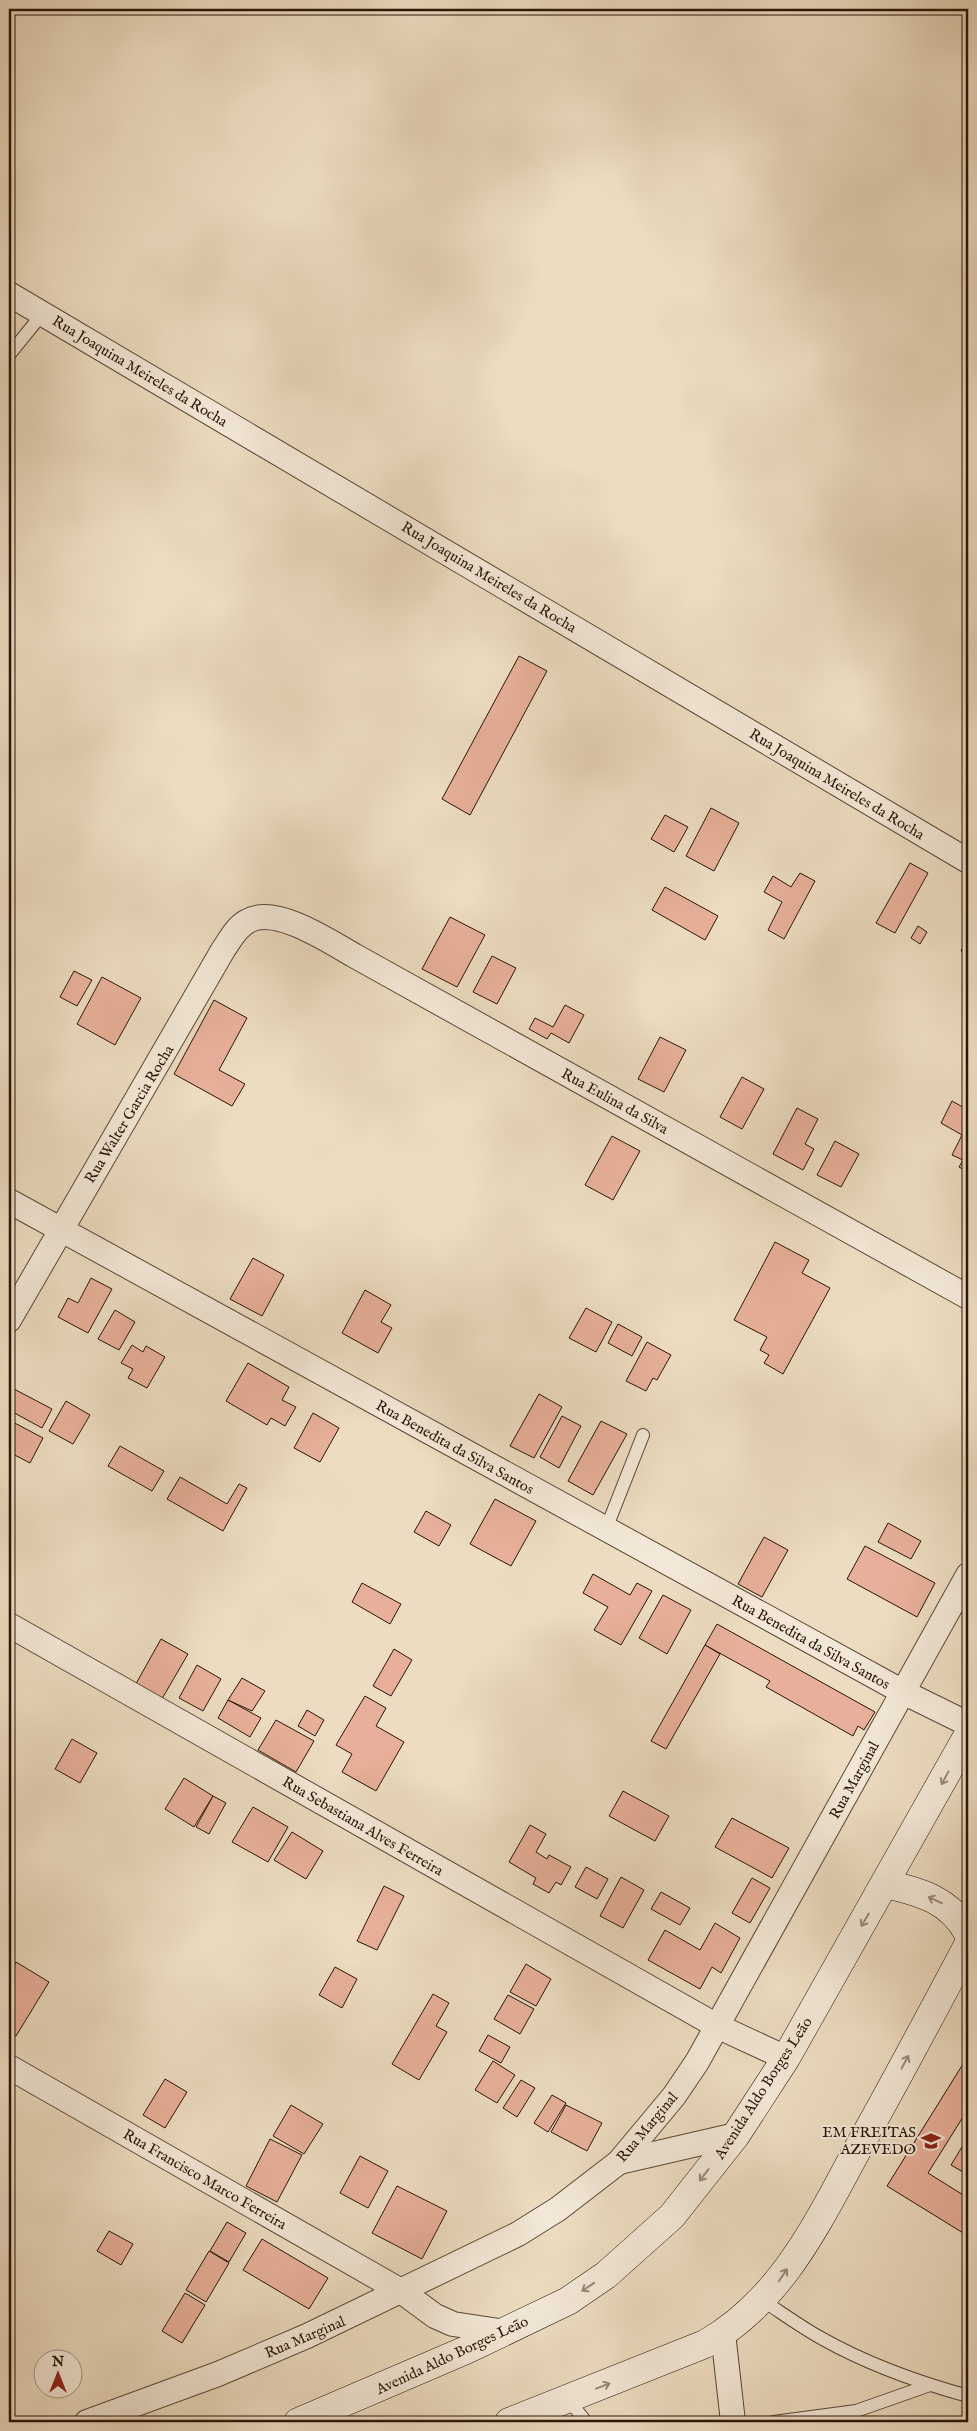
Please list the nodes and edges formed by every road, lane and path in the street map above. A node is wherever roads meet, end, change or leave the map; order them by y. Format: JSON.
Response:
{"nodes":[{"id":1,"x":9,"y":294,"type":"edge"},
{"id":2,"x":43,"y":313,"type":"junction"},
{"id":3,"x":9,"y":354,"type":"edge"},
{"id":4,"x":968,"y":861,"type":"edge"},
{"id":5,"x":258,"y":918,"type":"joint"},
{"id":6,"x":9,"y":1201,"type":"edge"},
{"id":7,"x":59,"y":1230,"type":"junction"},
{"id":8,"x":968,"y":1297,"type":"edge"},
{"id":9,"x":9,"y":1320,"type":"edge"},
{"id":10,"x":644,"y":1435,"type":"dead end"},
{"id":11,"x":606,"y":1529,"type":"junction"},
{"id":12,"x":968,"y":1576,"type":"edge"},
{"id":13,"x":9,"y":1625,"type":"edge"},
{"id":14,"x":903,"y":1692,"type":"junction"},
{"id":15,"x":968,"y":1724,"type":"edge"},
{"id":16,"x":968,"y":1735,"type":"edge"},
{"id":17,"x":886,"y":1884,"type":"junction"},
{"id":18,"x":968,"y":1933,"type":"edge"},
{"id":19,"x":968,"y":1945,"type":"edge"},
{"id":20,"x":717,"y":2026,"type":"junction"},
{"id":21,"x":786,"y":2058,"type":"junction"},
{"id":22,"x":9,"y":2067,"type":"edge"},
{"id":23,"x":736,"y":2135,"type":"junction"},
{"id":24,"x":619,"y":2162,"type":"junction"},
{"id":25,"x":400,"y":2291,"type":"junction"},
{"id":26,"x":762,"y":2300,"type":"junction"},
{"id":27,"x":506,"y":2332,"type":"junction"},
{"id":28,"x":723,"y":2333,"type":"junction"},
{"id":29,"x":930,"y":2385,"type":"junction"},
{"id":30,"x":968,"y":2396,"type":"edge"},
{"id":31,"x":568,"y":2399,"type":"junction"},
{"id":32,"x":140,"y":2413,"type":"edge"},
{"id":33,"x":333,"y":2415,"type":"edge"},
{"id":34,"x":87,"y":2422,"type":"edge"},
{"id":35,"x":298,"y":2422,"type":"edge"},
{"id":36,"x":509,"y":2422,"type":"edge"},
{"id":37,"x":586,"y":2422,"type":"edge"},
{"id":38,"x":733,"y":2422,"type":"edge"},
{"id":39,"x":774,"y":2422,"type":"edge"}],
"edges":[{"from":1,"to":2,"type":"street","name":"Rua Joaquina Meireles da Rocha"},
{"from":2,"to":3,"type":"lane"},
{"from":2,"to":4,"type":"street","name":"Rua Joaquina Meireles da Rocha"},
{"from":5,"to":7,"type":"street","name":"Rua Walter Garcia Rocha"},
{"from":5,"to":8,"type":"street","name":"Rua Eulina da Silva"},
{"from":6,"to":7,"type":"street","name":"Rua Benedita da Silva Santos"},
{"from":7,"to":9,"type":"street","name":"Rua Walter Garcia Rocha"},
{"from":7,"to":11,"type":"street","name":"Rua Benedita da Silva Santos"},
{"from":10,"to":11,"type":"lane"},
{"from":11,"to":14,"type":"street","name":"Rua Benedita da Silva Santos"},
{"from":12,"to":14,"type":"street","name":"Rua Marginal"},
{"from":13,"to":20,"type":"street","name":"Rua Sebastiana Alves Ferreira"},
{"from":14,"to":15,"type":"street","name":"Rua Benedita da Silva Santos"},
{"from":14,"to":20,"type":"street","name":"Rua Marginal"},
{"from":16,"to":17,"type":"street","name":"Avenida Aldo Borges Leão","one_way":true},
{"from":18,"to":17,"type":"street","one_way":true},
{"from":17,"to":21,"type":"street","name":"Avenida Aldo Borges Leão","one_way":true},
{"from":26,"to":19,"type":"street","one_way":true},
{"from":20,"to":21,"type":"street","name":"Rua Sebastiana Alves Ferreira"},
{"from":20,"to":24,"type":"street","name":"Rua Marginal"},
{"from":21,"to":23,"type":"street","name":"Avenida Aldo Borges Leão"},
{"from":22,"to":25,"type":"street","name":"Rua Francisco Marco Ferreira"},
{"from":23,"to":24,"type":"street"},
{"from":23,"to":27,"type":"street","name":"Avenida Aldo Borges Leão","one_way":true},
{"from":24,"to":25,"type":"street","name":"Rua Marginal"},
{"from":25,"to":27,"type":"street","name":"Rua Francisco Marco Ferreira"},
{"from":25,"to":32,"type":"street","name":"Rua Marginal"},
{"from":26,"to":28,"type":"street"},
{"from":26,"to":29,"type":"lane"},
{"from":27,"to":33,"type":"street","name":"Avenida Aldo Borges Leão"},
{"from":31,"to":28,"type":"street","one_way":true},
{"from":28,"to":38,"type":"street"},
{"from":29,"to":30,"type":"lane"},
{"from":29,"to":39,"type":"lane"},
{"from":31,"to":36,"type":"street"},
{"from":31,"to":37,"type":"lane"},
{"from":32,"to":34,"type":"street","name":"Rua Marginal"},
{"from":33,"to":35,"type":"street","name":"Avenida Aldo Borges Leão"}]}
